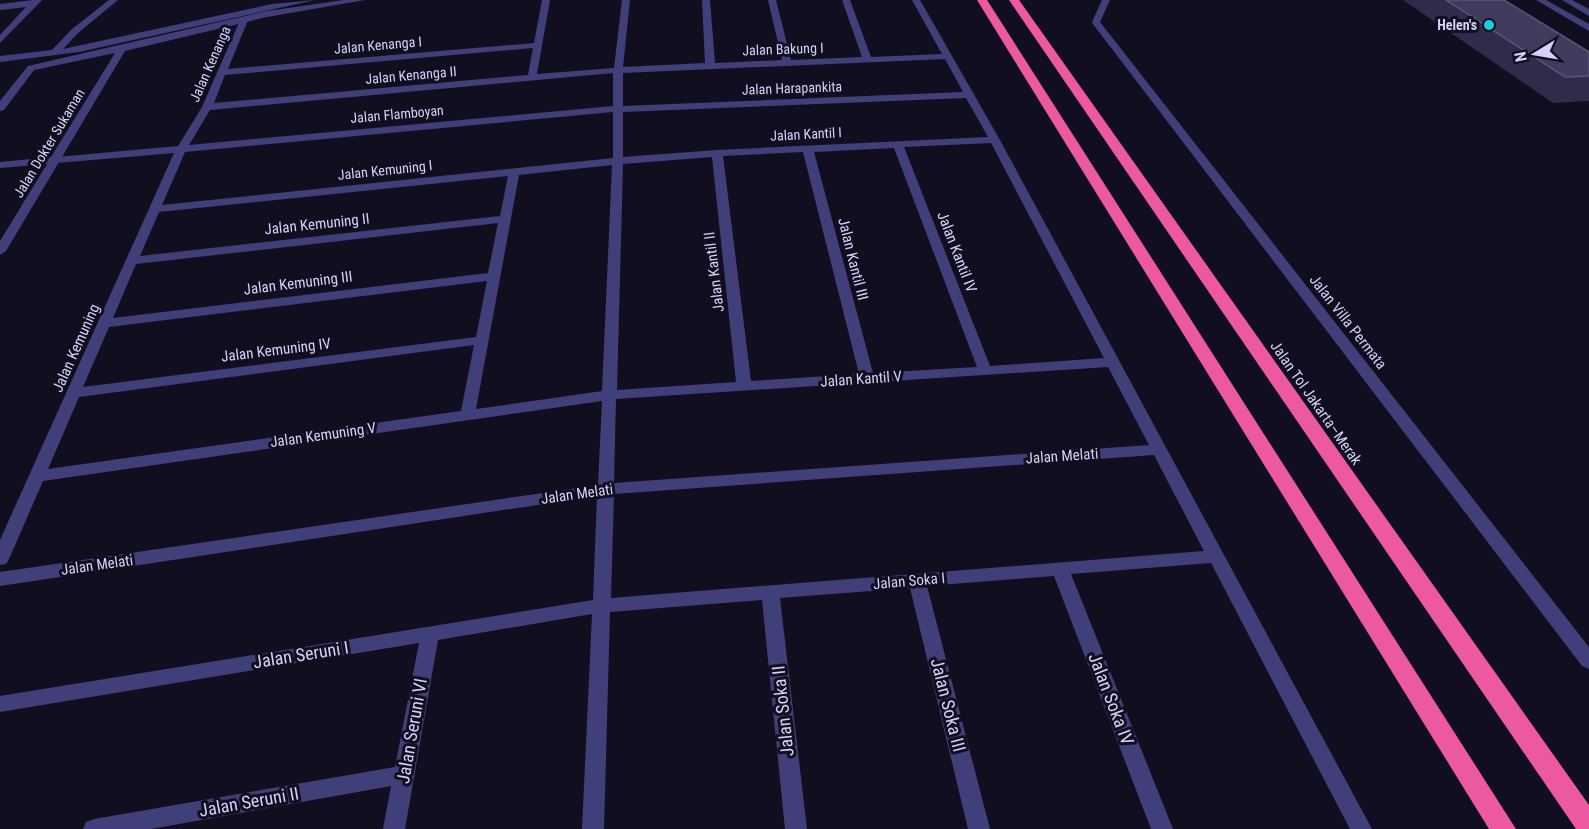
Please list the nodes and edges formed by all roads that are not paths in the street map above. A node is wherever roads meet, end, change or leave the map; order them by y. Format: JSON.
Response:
{"nodes":[{"id":1,"x":114,"y":0,"type":"edge"},
{"id":2,"x":311,"y":0,"type":"edge"},
{"id":3,"x":362,"y":0,"type":"edge"},
{"id":4,"x":546,"y":0,"type":"edge"},
{"id":5,"x":626,"y":0,"type":"edge"},
{"id":6,"x":706,"y":0,"type":"edge"},
{"id":7,"x":772,"y":0,"type":"edge"},
{"id":8,"x":846,"y":0,"type":"edge"},
{"id":9,"x":916,"y":0,"type":"edge"},
{"id":10,"x":982,"y":0,"type":"edge"},
{"id":11,"x":1014,"y":0,"type":"edge"},
{"id":12,"x":1106,"y":0,"type":"edge"},
{"id":13,"x":1540,"y":0,"type":"edge"},
{"id":14,"x":1566,"y":0,"type":"edge"},
{"id":15,"x":36,"y":2,"type":"edge"},
{"id":16,"x":0,"y":7,"type":"edge"},
{"id":17,"x":1589,"y":13,"type":"edge"},
{"id":18,"x":244,"y":20,"type":"junction"},
{"id":19,"x":1589,"y":28,"type":"edge"},
{"id":20,"x":0,"y":40,"type":"edge"},
{"id":21,"x":538,"y":45,"type":"junction"},
{"id":22,"x":122,"y":49,"type":"junction"},
{"id":23,"x":55,"y":53,"type":"junction"},
{"id":24,"x":949,"y":56,"type":"junction"},
{"id":25,"x":0,"y":59,"type":"edge"},
{"id":26,"x":867,"y":59,"type":"junction"},
{"id":27,"x":787,"y":63,"type":"junction"},
{"id":28,"x":710,"y":66,"type":"junction"},
{"id":29,"x":31,"y":68,"type":"junction"},
{"id":30,"x":0,"y":69,"type":"edge"},
{"id":31,"x":618,"y":70,"type":"junction"},
{"id":32,"x":220,"y":73,"type":"junction"},
{"id":33,"x":532,"y":77,"type":"junction"},
{"id":34,"x":969,"y":95,"type":"junction"},
{"id":35,"x":207,"y":107,"type":"junction"},
{"id":36,"x":0,"y":108,"type":"edge"},
{"id":37,"x":616,"y":109,"type":"junction"},
{"id":38,"x":995,"y":140,"type":"junction"},
{"id":39,"x":898,"y":145,"type":"junction"},
{"id":40,"x":808,"y":149,"type":"junction"},
{"id":41,"x":181,"y":150,"type":"junction"},
{"id":42,"x":717,"y":153,"type":"junction"},
{"id":43,"x":57,"y":160,"type":"junction"},
{"id":44,"x":618,"y":161,"type":"junction"},
{"id":45,"x":0,"y":165,"type":"edge"},
{"id":46,"x":514,"y":172,"type":"junction"},
{"id":47,"x":156,"y":209,"type":"junction"},
{"id":48,"x":505,"y":219,"type":"junction"},
{"id":49,"x":0,"y":252,"type":"edge"},
{"id":50,"x":133,"y":261,"type":"junction"},
{"id":51,"x":495,"y":276,"type":"junction"},
{"id":52,"x":105,"y":323,"type":"junction"},
{"id":53,"x":482,"y":340,"type":"junction"},
{"id":54,"x":1113,"y":362,"type":"junction"},
{"id":55,"x":986,"y":370,"type":"junction"},
{"id":56,"x":867,"y":378,"type":"junction"},
{"id":57,"x":744,"y":386,"type":"junction"},
{"id":58,"x":74,"y":393,"type":"junction"},
{"id":59,"x":609,"y":395,"type":"junction"},
{"id":60,"x":468,"y":414,"type":"junction"},
{"id":61,"x":1159,"y":449,"type":"junction"},
{"id":62,"x":38,"y":476,"type":"junction"},
{"id":63,"x":606,"y":489,"type":"junction"},
{"id":64,"x":1216,"y":556,"type":"junction"},
{"id":65,"x":0,"y":559,"type":"edge"},
{"id":66,"x":1060,"y":569,"type":"junction"},
{"id":67,"x":0,"y":579,"type":"edge"},
{"id":68,"x":917,"y":581,"type":"junction"},
{"id":69,"x":770,"y":593,"type":"junction"},
{"id":70,"x":601,"y":606,"type":"junction"},
{"id":71,"x":430,"y":634,"type":"junction"},
{"id":72,"x":1589,"y":661,"type":"edge"},
{"id":73,"x":0,"y":704,"type":"edge"},
{"id":74,"x":404,"y":775,"type":"junction"},
{"id":75,"x":1589,"y":826,"type":"edge"},
{"id":76,"x":94,"y":829,"type":"edge"},
{"id":77,"x":394,"y":829,"type":"edge"},
{"id":78,"x":593,"y":829,"type":"edge"},
{"id":79,"x":796,"y":829,"type":"edge"},
{"id":80,"x":979,"y":829,"type":"edge"},
{"id":81,"x":1162,"y":829,"type":"edge"},
{"id":82,"x":1361,"y":829,"type":"edge"},
{"id":83,"x":1503,"y":829,"type":"edge"}],
"edges":[{"from":1,"to":23,"type":"street"},
{"from":2,"to":23,"type":"street"},
{"from":3,"to":18,"type":"street"},
{"from":4,"to":21,"type":"street"},
{"from":5,"to":31,"type":"street"},
{"from":6,"to":28,"type":"street"},
{"from":7,"to":27,"type":"street"},
{"from":8,"to":26,"type":"street"},
{"from":9,"to":24,"type":"street"},
{"from":10,"to":83,"type":"highway"},
{"from":11,"to":75,"type":"highway","name":"Jalan Tol Jakarta–Merak"},
{"from":12,"to":72,"type":"street","name":"Jalan Villa Permata"},
{"from":13,"to":19,"type":"street"},
{"from":14,"to":17,"type":"street"},
{"from":15,"to":16,"type":"street"},
{"from":15,"to":20,"type":"street"},
{"from":18,"to":22,"type":"street"},
{"from":18,"to":32,"type":"street","name":"Jalan Kenanga"},
{"from":21,"to":32,"type":"street","name":"Jalan Kenanga I"},
{"from":21,"to":33,"type":"street"},
{"from":22,"to":29,"type":"street"},
{"from":22,"to":43,"type":"street","name":"Jalan Dokter Sukaman"},
{"from":23,"to":25,"type":"street"},
{"from":24,"to":26,"type":"street","name":"Jalan Bakung I"},
{"from":24,"to":34,"type":"street"},
{"from":26,"to":27,"type":"street","name":"Jalan Bakung I"},
{"from":27,"to":28,"type":"street","name":"Jalan Bakung I"},
{"from":28,"to":31,"type":"street","name":"Jalan Bakung I"},
{"from":29,"to":30,"type":"street"},
{"from":29,"to":36,"type":"street"},
{"from":31,"to":33,"type":"street","name":"Jalan Kenanga II"},
{"from":31,"to":37,"type":"street"},
{"from":32,"to":35,"type":"street","name":"Jalan Kenanga"},
{"from":33,"to":35,"type":"street","name":"Jalan Kenanga II"},
{"from":34,"to":37,"type":"street","name":"Jalan Harapankita"},
{"from":34,"to":38,"type":"street"},
{"from":35,"to":41,"type":"street","name":"Jalan Kenanga"},
{"from":37,"to":41,"type":"street","name":"Jalan Flamboyan"},
{"from":37,"to":44,"type":"street"},
{"from":38,"to":39,"type":"street","name":"Jalan Kantil I"},
{"from":38,"to":54,"type":"street"},
{"from":39,"to":40,"type":"street","name":"Jalan Kantil I"},
{"from":39,"to":55,"type":"street","name":"Jalan Kantil IV"},
{"from":40,"to":42,"type":"street","name":"Jalan Kantil I"},
{"from":40,"to":56,"type":"street","name":"Jalan Kantil III"},
{"from":41,"to":43,"type":"street","name":"Jalan Flamboyan"},
{"from":41,"to":47,"type":"street","name":"Jalan Kemuning"},
{"from":42,"to":44,"type":"street","name":"Jalan Kantil I"},
{"from":42,"to":57,"type":"street","name":"Jalan Kantil II"},
{"from":43,"to":45,"type":"street","name":"Jalan Flamboyan"},
{"from":43,"to":49,"type":"street","name":"Jalan Dokter Sukaman"},
{"from":44,"to":46,"type":"street","name":"Jalan Kemuning I"},
{"from":44,"to":59,"type":"street"},
{"from":46,"to":47,"type":"street","name":"Jalan Kemuning I"},
{"from":46,"to":48,"type":"street"},
{"from":47,"to":50,"type":"street","name":"Jalan Kemuning"},
{"from":48,"to":50,"type":"street","name":"Jalan Kemuning II"},
{"from":48,"to":51,"type":"street"},
{"from":50,"to":52,"type":"street","name":"Jalan Kemuning"},
{"from":51,"to":52,"type":"street","name":"Jalan Kemuning III"},
{"from":51,"to":53,"type":"street"},
{"from":52,"to":58,"type":"street","name":"Jalan Kemuning"},
{"from":53,"to":58,"type":"street","name":"Jalan Kemuning IV"},
{"from":53,"to":60,"type":"street"},
{"from":54,"to":55,"type":"street","name":"Jalan Kantil V"},
{"from":54,"to":61,"type":"street"},
{"from":55,"to":56,"type":"street","name":"Jalan Kantil V"},
{"from":56,"to":57,"type":"street","name":"Jalan Kantil V"},
{"from":57,"to":59,"type":"street","name":"Jalan Kantil V"},
{"from":58,"to":62,"type":"street","name":"Jalan Kemuning"},
{"from":59,"to":60,"type":"street","name":"Jalan Kemuning V"},
{"from":59,"to":63,"type":"street"},
{"from":60,"to":62,"type":"street","name":"Jalan Kemuning V"},
{"from":61,"to":63,"type":"street","name":"Jalan Melati"},
{"from":61,"to":64,"type":"street"},
{"from":62,"to":65,"type":"street","name":"Jalan Kemuning"},
{"from":63,"to":67,"type":"street","name":"Jalan Melati"},
{"from":63,"to":70,"type":"street"},
{"from":64,"to":66,"type":"street","name":"Jalan Soka I"},
{"from":64,"to":82,"type":"street"},
{"from":66,"to":68,"type":"street","name":"Jalan Soka I"},
{"from":66,"to":81,"type":"street","name":"Jalan Soka IV"},
{"from":68,"to":69,"type":"street","name":"Jalan Soka I"},
{"from":68,"to":80,"type":"street","name":"Jalan Soka III"},
{"from":69,"to":70,"type":"street","name":"Jalan Soka I"},
{"from":69,"to":79,"type":"street","name":"Jalan Soka II"},
{"from":70,"to":71,"type":"street","name":"Jalan Seruni I"},
{"from":70,"to":78,"type":"street"},
{"from":71,"to":73,"type":"street","name":"Jalan Seruni I"},
{"from":71,"to":74,"type":"street","name":"Jalan Seruni VI"},
{"from":74,"to":76,"type":"street","name":"Jalan Seruni II"},
{"from":74,"to":77,"type":"street","name":"Jalan Seruni VI"}]}
